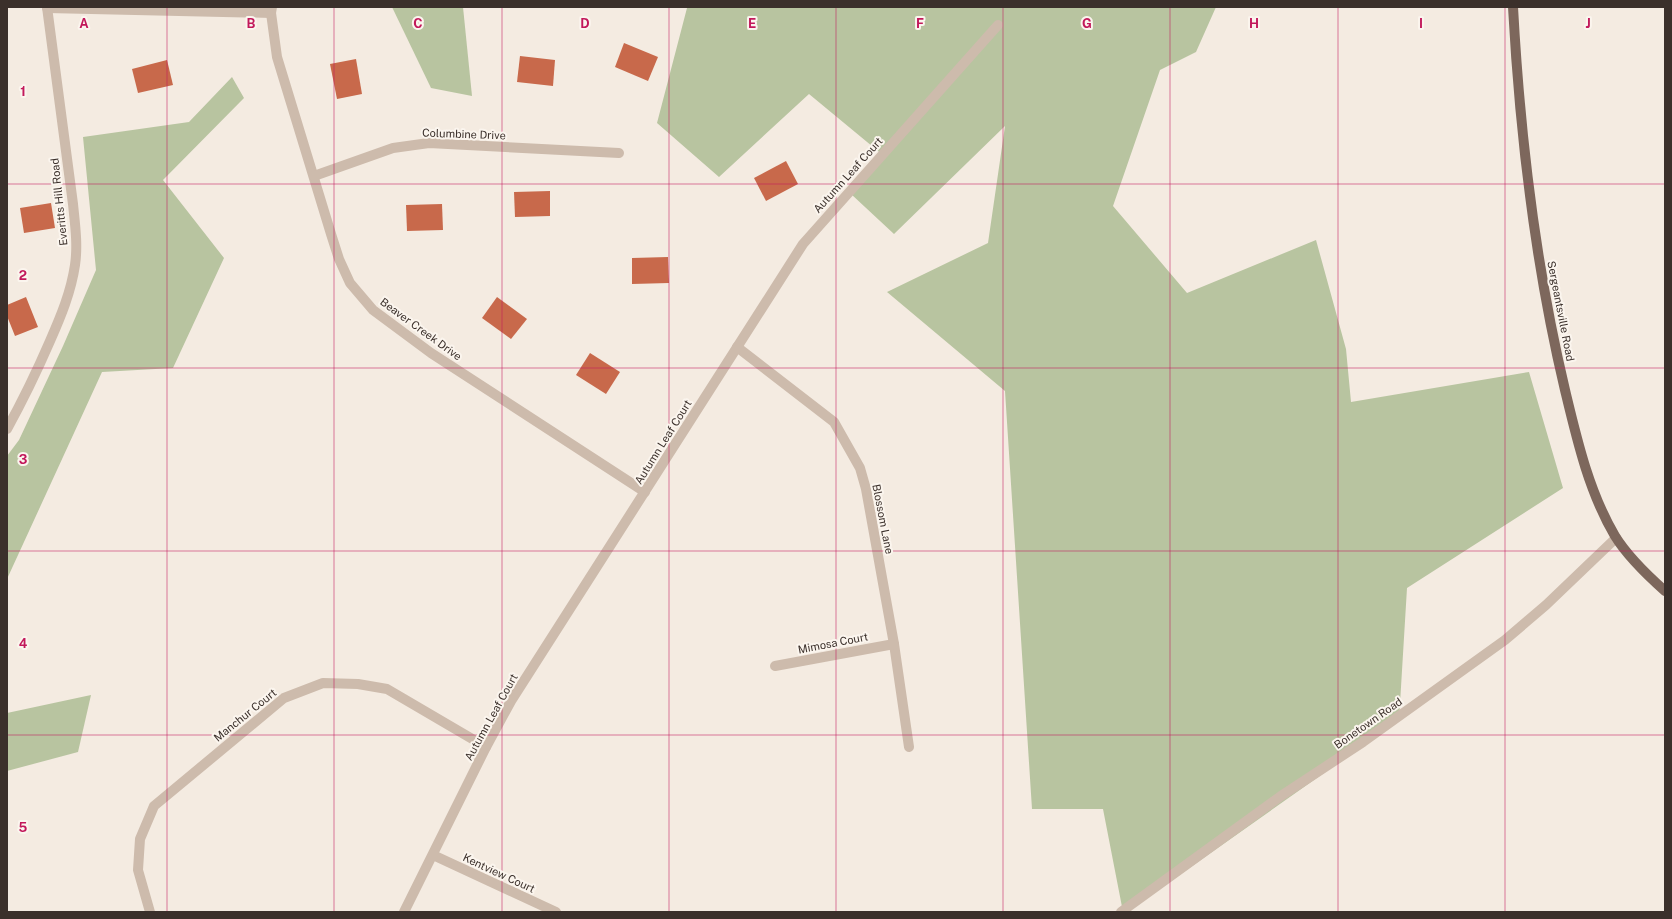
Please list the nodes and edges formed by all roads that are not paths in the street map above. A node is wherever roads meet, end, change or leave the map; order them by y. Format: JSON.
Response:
{"nodes":[{"id":1,"x":47,"y":7,"type":"edge"},
{"id":2,"x":1513,"y":7,"type":"edge"},
{"id":3,"x":272,"y":10,"type":"edge"},
{"id":4,"x":998,"y":25,"type":"dead end"},
{"id":5,"x":619,"y":153,"type":"dead end"},
{"id":6,"x":314,"y":176,"type":"junction"},
{"id":7,"x":737,"y":347,"type":"junction"},
{"id":8,"x":7,"y":428,"type":"edge"},
{"id":9,"x":645,"y":492,"type":"junction"},
{"id":10,"x":1616,"y":538,"type":"junction"},
{"id":11,"x":1665,"y":591,"type":"edge"},
{"id":12,"x":894,"y":644,"type":"junction"},
{"id":13,"x":776,"y":666,"type":"dead end"},
{"id":14,"x":486,"y":747,"type":"junction"},
{"id":15,"x":909,"y":747,"type":"dead end"},
{"id":16,"x":433,"y":855,"type":"junction"},
{"id":17,"x":150,"y":912,"type":"edge"},
{"id":18,"x":404,"y":912,"type":"edge"},
{"id":19,"x":556,"y":912,"type":"edge"},
{"id":20,"x":1121,"y":912,"type":"edge"}],
"edges":[{"from":1,"to":3,"type":"street"},
{"from":1,"to":8,"type":"street","name":"Everitts Hill Road"},
{"from":2,"to":10,"type":"main road","name":"Sergeantsville Road"},
{"from":3,"to":6,"type":"street","name":"Beaver Creek Drive"},
{"from":4,"to":7,"type":"street","name":"Autumn Leaf Court"},
{"from":5,"to":6,"type":"street","name":"Columbine Drive"},
{"from":6,"to":9,"type":"street","name":"Beaver Creek Drive"},
{"from":7,"to":9,"type":"street","name":"Autumn Leaf Court"},
{"from":7,"to":12,"type":"street","name":"Blossom Lane"},
{"from":9,"to":14,"type":"street","name":"Autumn Leaf Court"},
{"from":10,"to":11,"type":"main road","name":"Sergeantsville Road"},
{"from":10,"to":20,"type":"street","name":"Bonetown Road"},
{"from":12,"to":13,"type":"street","name":"Mimosa Court"},
{"from":12,"to":15,"type":"street","name":"Blossom Lane"},
{"from":14,"to":16,"type":"street","name":"Autumn Leaf Court"},
{"from":14,"to":17,"type":"street","name":"Manchur Court"},
{"from":16,"to":18,"type":"street","name":"Autumn Leaf Court"},
{"from":16,"to":19,"type":"street","name":"Kentview Court"}]}
